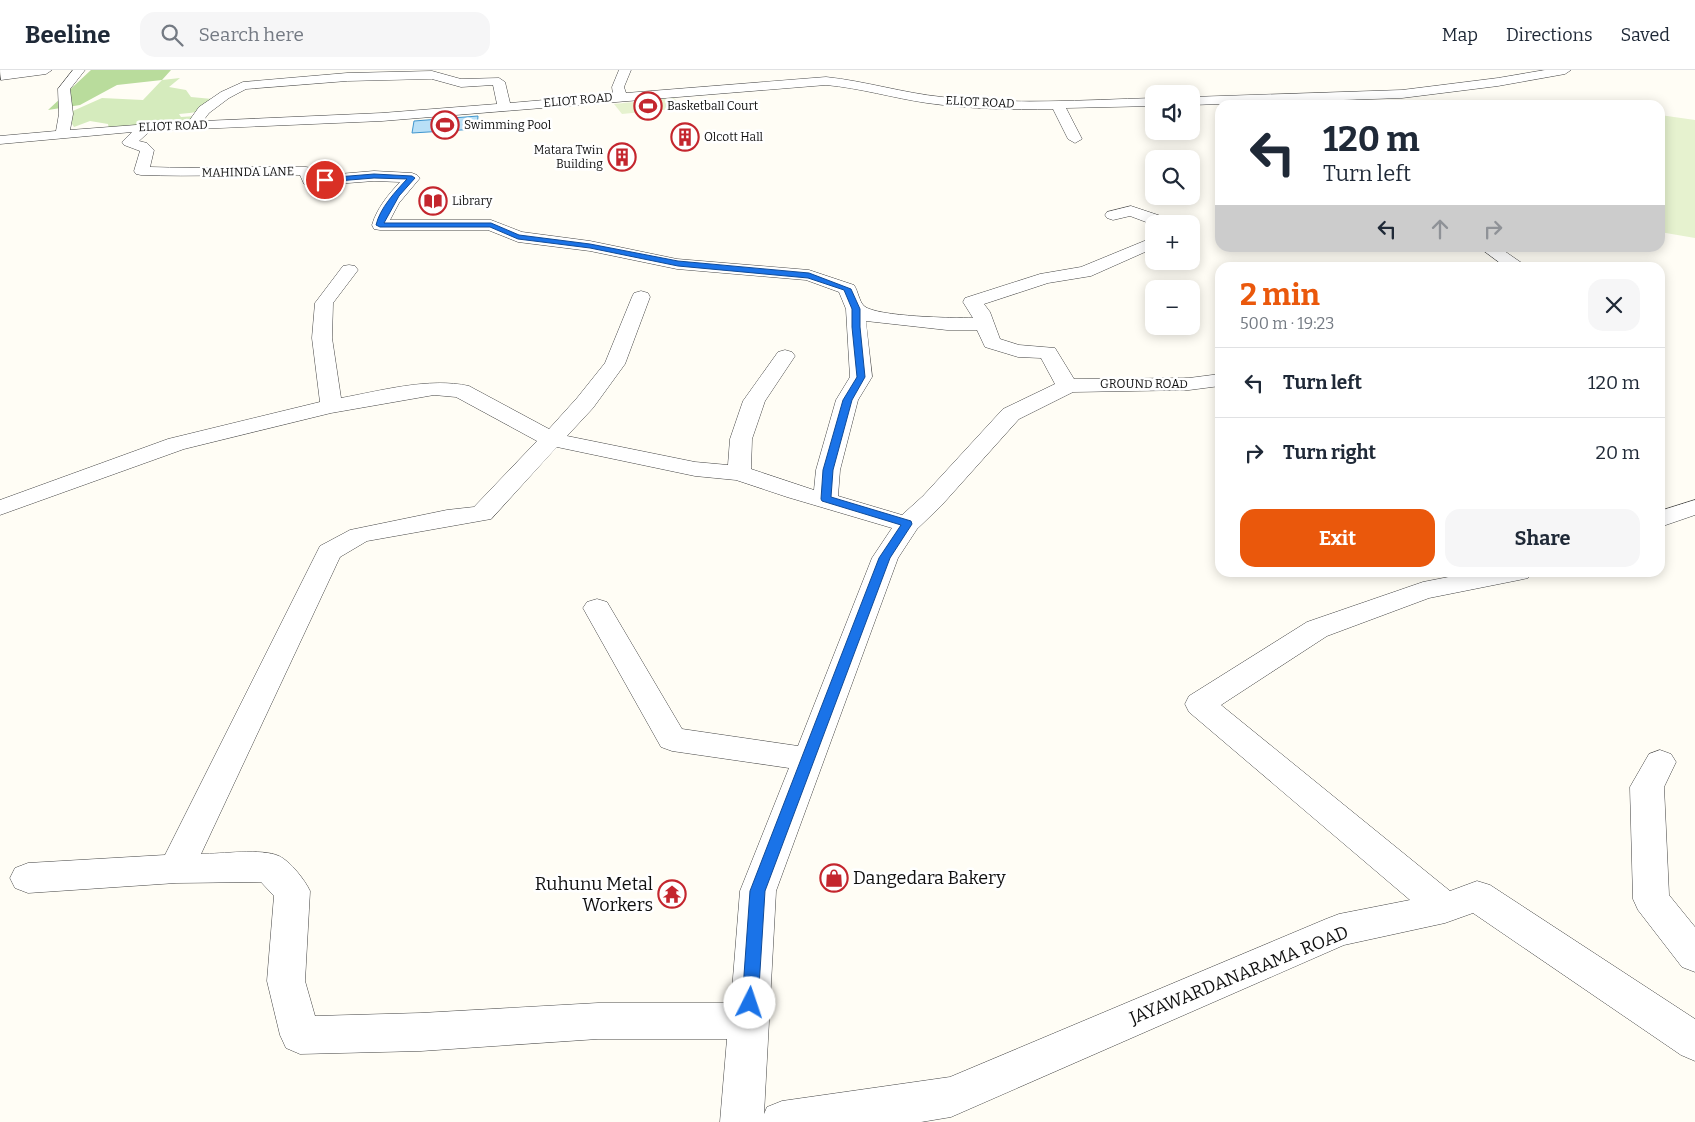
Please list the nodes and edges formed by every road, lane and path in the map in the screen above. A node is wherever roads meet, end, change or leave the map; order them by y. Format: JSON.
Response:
{"nodes":[{"id":1,"x":2,"y":70,"type":"edge"},
{"id":2,"x":46,"y":70,"type":"edge"},
{"id":3,"x":80,"y":70,"type":"edge"},
{"id":4,"x":625,"y":70,"type":"edge"},
{"id":5,"x":1564,"y":70,"type":"edge"},
{"id":6,"x":841,"y":76,"type":"edge"},
{"id":7,"x":1402,"y":94,"type":"junction"},
{"id":8,"x":620,"y":97,"type":"junction"},
{"id":9,"x":1215,"y":100,"type":"edge"},
{"id":10,"x":1221,"y":100,"type":"edge"},
{"id":11,"x":1412,"y":100,"type":"edge"},
{"id":12,"x":1200,"y":101,"type":"edge"},
{"id":13,"x":1145,"y":102,"type":"edge"},
{"id":14,"x":1057,"y":104,"type":"junction"},
{"id":15,"x":504,"y":107,"type":"junction"},
{"id":16,"x":192,"y":126,"type":"junction"},
{"id":17,"x":146,"y":127,"type":"junction"},
{"id":18,"x":62,"y":134,"type":"junction"},
{"id":19,"x":1075,"y":139,"type":"dead end"},
{"id":20,"x":0,"y":140,"type":"edge"},
{"id":21,"x":1113,"y":215,"type":"dead end"},
{"id":22,"x":1145,"y":216,"type":"edge"},
{"id":23,"x":1145,"y":246,"type":"edge"},
{"id":24,"x":1495,"y":252,"type":"edge"},
{"id":25,"x":1511,"y":262,"type":"edge"},
{"id":26,"x":349,"y":270,"type":"dead end"},
{"id":27,"x":641,"y":297,"type":"dead end"},
{"id":28,"x":856,"y":309,"type":"junction"},
{"id":29,"x":985,"y":324,"type":"junction"},
{"id":30,"x":785,"y":356,"type":"dead end"},
{"id":31,"x":1215,"y":381,"type":"edge"},
{"id":32,"x":1068,"y":386,"type":"junction"},
{"id":33,"x":331,"y":406,"type":"junction"},
{"id":34,"x":551,"y":439,"type":"junction"},
{"id":35,"x":740,"y":473,"type":"junction"},
{"id":36,"x":826,"y":499,"type":"junction"},
{"id":37,"x":1695,"y":507,"type":"edge"},
{"id":38,"x":0,"y":508,"type":"edge"},
{"id":39,"x":1665,"y":517,"type":"edge"},
{"id":40,"x":907,"y":524,"type":"junction"},
{"id":41,"x":1494,"y":577,"type":"edge"},
{"id":42,"x":597,"y":608,"type":"dead end"},
{"id":43,"x":808,"y":759,"type":"junction"},
{"id":44,"x":1660,"y":762,"type":"dead end"},
{"id":45,"x":176,"y":869,"type":"junction"},
{"id":46,"x":28,"y":878,"type":"dead end"},
{"id":47,"x":1445,"y":908,"type":"junction"},
{"id":48,"x":1695,"y":955,"type":"edge"},
{"id":49,"x":749,"y":1021,"type":"junction"},
{"id":50,"x":1695,"y":1042,"type":"edge"},
{"id":51,"x":742,"y":1122,"type":"edge"},
{"id":52,"x":782,"y":1122,"type":"edge"}],
"edges":[{"from":1,"to":2,"type":"street"},
{"from":3,"to":18,"type":"street"},
{"from":4,"to":8,"type":"street"},
{"from":5,"to":7,"type":"street"},
{"from":6,"to":8,"type":"street","name":"ELIOT ROAD"},
{"from":6,"to":14,"type":"street","name":"ELIOT ROAD"},
{"from":7,"to":10,"type":"street"},
{"from":7,"to":11,"type":"street"},
{"from":8,"to":15,"type":"street","name":"ELIOT ROAD"},
{"from":9,"to":12,"type":"street"},
{"from":13,"to":14,"type":"street","name":"ELIOT ROAD"},
{"from":14,"to":19,"type":"street"},
{"from":15,"to":16,"type":"street","name":"ELIOT ROAD"},
{"from":15,"to":16,"type":"street"},
{"from":16,"to":17,"type":"street","name":"ELIOT ROAD"},
{"from":17,"to":18,"type":"street","name":"ELIOT ROAD"},
{"from":17,"to":28,"type":"street","name":"MAHINDA LANE"},
{"from":18,"to":20,"type":"street","name":"ELIOT ROAD"},
{"from":21,"to":22,"type":"street"},
{"from":23,"to":29,"type":"street"},
{"from":24,"to":25,"type":"street"},
{"from":26,"to":33,"type":"street"},
{"from":27,"to":34,"type":"street"},
{"from":28,"to":29,"type":"street"},
{"from":28,"to":36,"type":"street"},
{"from":29,"to":32,"type":"street"},
{"from":30,"to":35,"type":"street"},
{"from":31,"to":32,"type":"street","name":"GROUND ROAD"},
{"from":32,"to":40,"type":"street"},
{"from":33,"to":34,"type":"street"},
{"from":33,"to":38,"type":"street"},
{"from":34,"to":35,"type":"street"},
{"from":34,"to":45,"type":"street"},
{"from":35,"to":36,"type":"street"},
{"from":36,"to":40,"type":"street"},
{"from":37,"to":39,"type":"street"},
{"from":40,"to":43,"type":"street"},
{"from":41,"to":47,"type":"street"},
{"from":42,"to":43,"type":"street"},
{"from":43,"to":49,"type":"street"},
{"from":44,"to":48,"type":"street"},
{"from":45,"to":46,"type":"street"},
{"from":45,"to":49,"type":"street"},
{"from":47,"to":50,"type":"street","name":"JAYAWARDANARAMA ROAD"},
{"from":47,"to":52,"type":"street","name":"JAYAWARDANARAMA ROAD"},
{"from":49,"to":51,"type":"street"}]}
